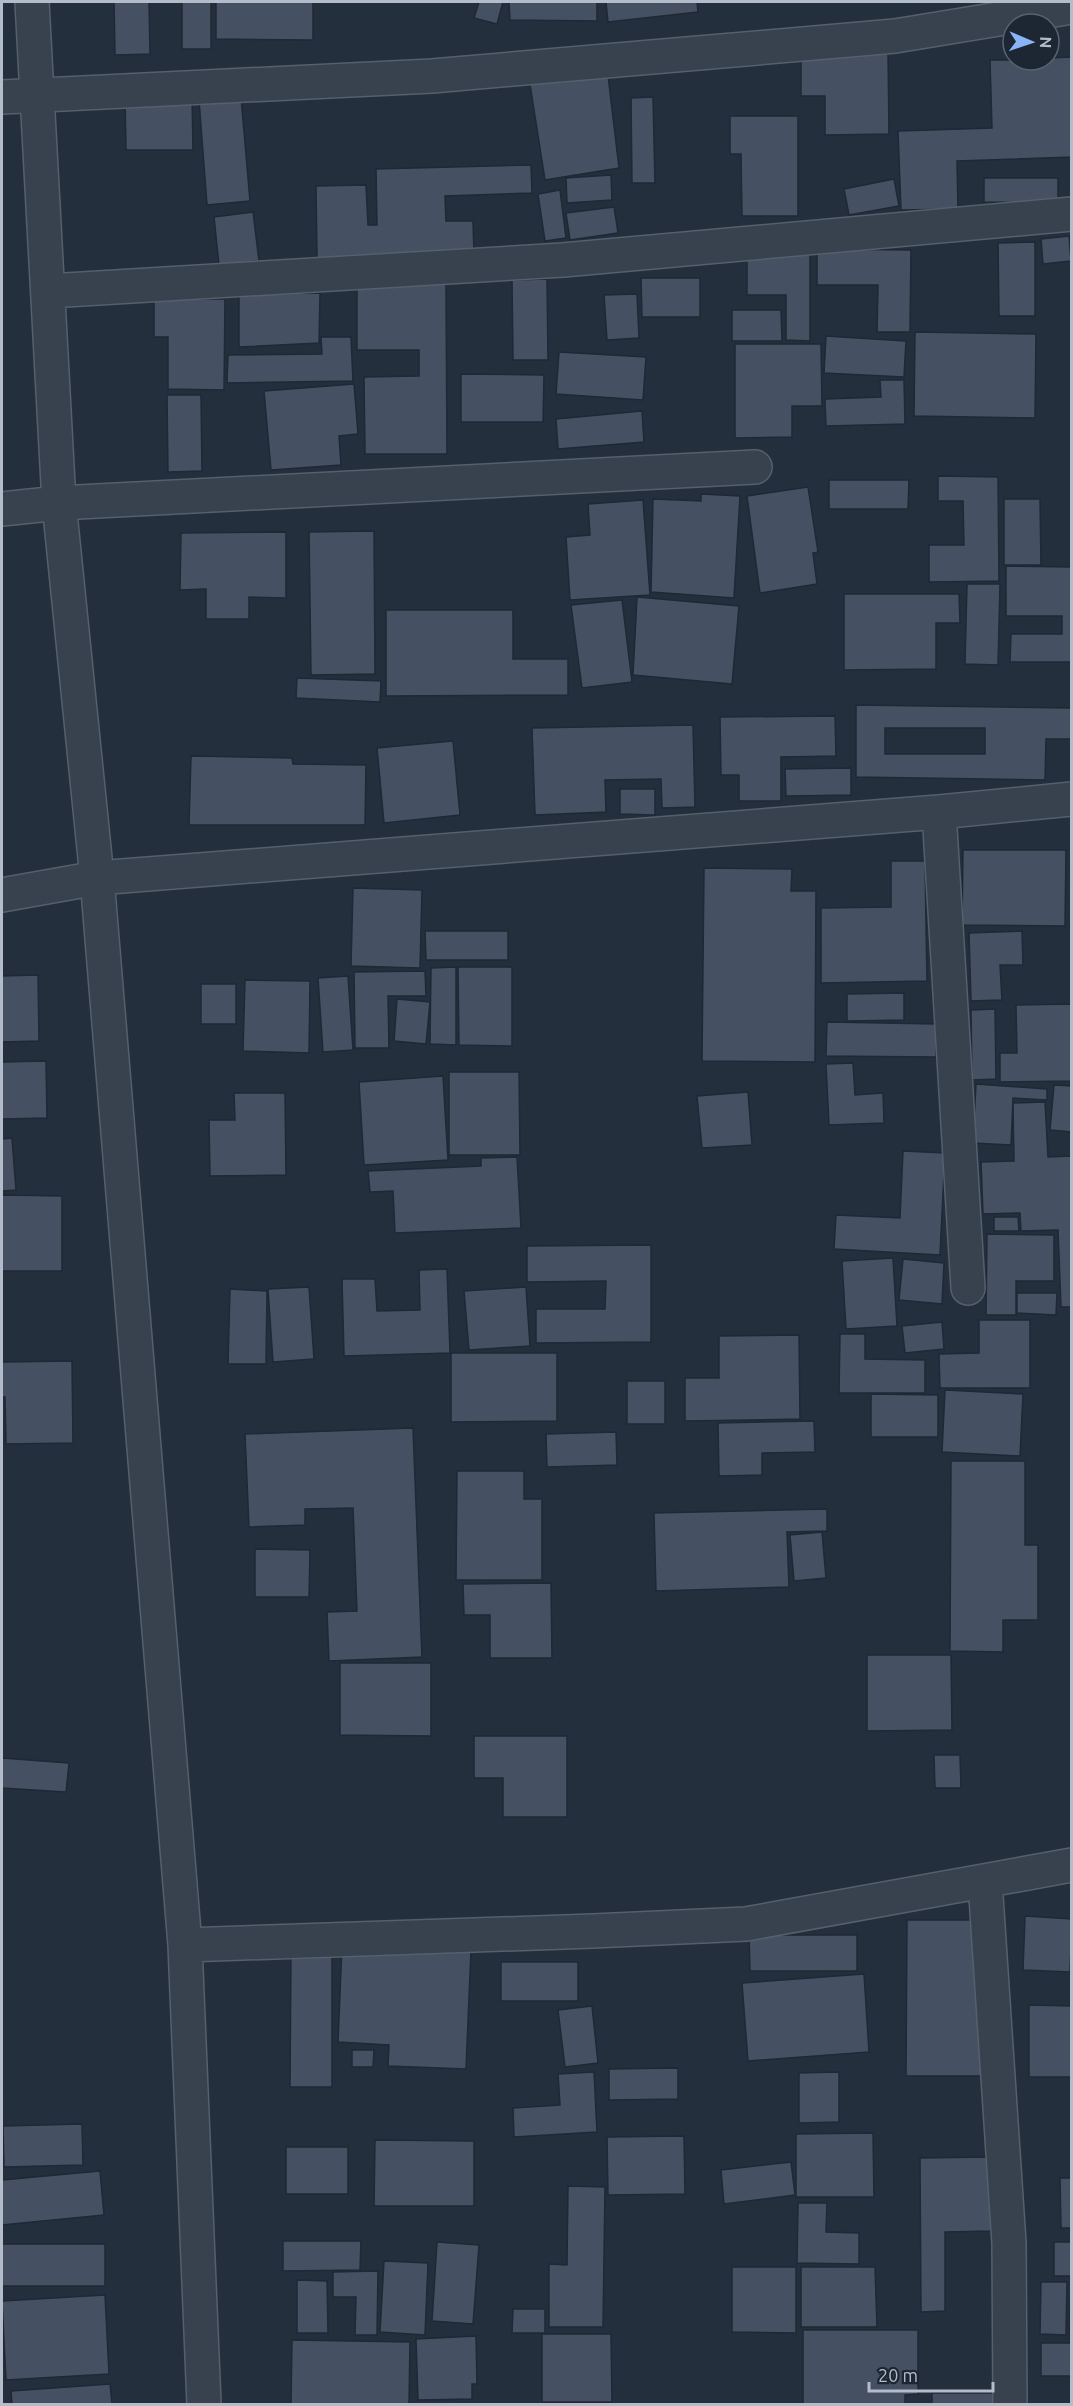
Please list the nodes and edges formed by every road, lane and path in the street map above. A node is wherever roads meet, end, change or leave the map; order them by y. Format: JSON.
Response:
{"nodes":[{"id":1,"x":32,"y":2,"type":"edge"},
{"id":2,"x":1071,"y":7,"type":"edge"},
{"id":3,"x":38,"y":93,"type":"junction"},
{"id":4,"x":2,"y":97,"type":"edge"},
{"id":5,"x":1071,"y":214,"type":"edge"},
{"id":6,"x":49,"y":291,"type":"junction"},
{"id":7,"x":755,"y":467,"type":"dead end"},
{"id":8,"x":59,"y":503,"type":"junction"},
{"id":9,"x":2,"y":509,"type":"edge"},
{"id":10,"x":1071,"y":799,"type":"edge"},
{"id":11,"x":939,"y":812,"type":"junction"},
{"id":12,"x":97,"y":878,"type":"junction"},
{"id":13,"x":2,"y":895,"type":"edge"},
{"id":14,"x":968,"y":1288,"type":"dead end"},
{"id":15,"x":1071,"y":1865,"type":"edge"},
{"id":16,"x":985,"y":1881,"type":"junction"},
{"id":17,"x":185,"y":1945,"type":"junction"},
{"id":18,"x":204,"y":2404,"type":"edge"},
{"id":19,"x":1010,"y":2404,"type":"edge"}],
"edges":[{"from":1,"to":3,"type":"street"},
{"from":2,"to":3,"type":"street"},
{"from":3,"to":4,"type":"street"},
{"from":3,"to":6,"type":"street"},
{"from":5,"to":6,"type":"street"},
{"from":6,"to":8,"type":"street"},
{"from":7,"to":8,"type":"street"},
{"from":8,"to":9,"type":"street"},
{"from":8,"to":12,"type":"street"},
{"from":10,"to":11,"type":"street"},
{"from":11,"to":12,"type":"street"},
{"from":11,"to":14,"type":"street"},
{"from":12,"to":13,"type":"street"},
{"from":12,"to":17,"type":"street"},
{"from":15,"to":16,"type":"street"},
{"from":16,"to":17,"type":"street"},
{"from":16,"to":19,"type":"street"},
{"from":17,"to":18,"type":"street"}]}
